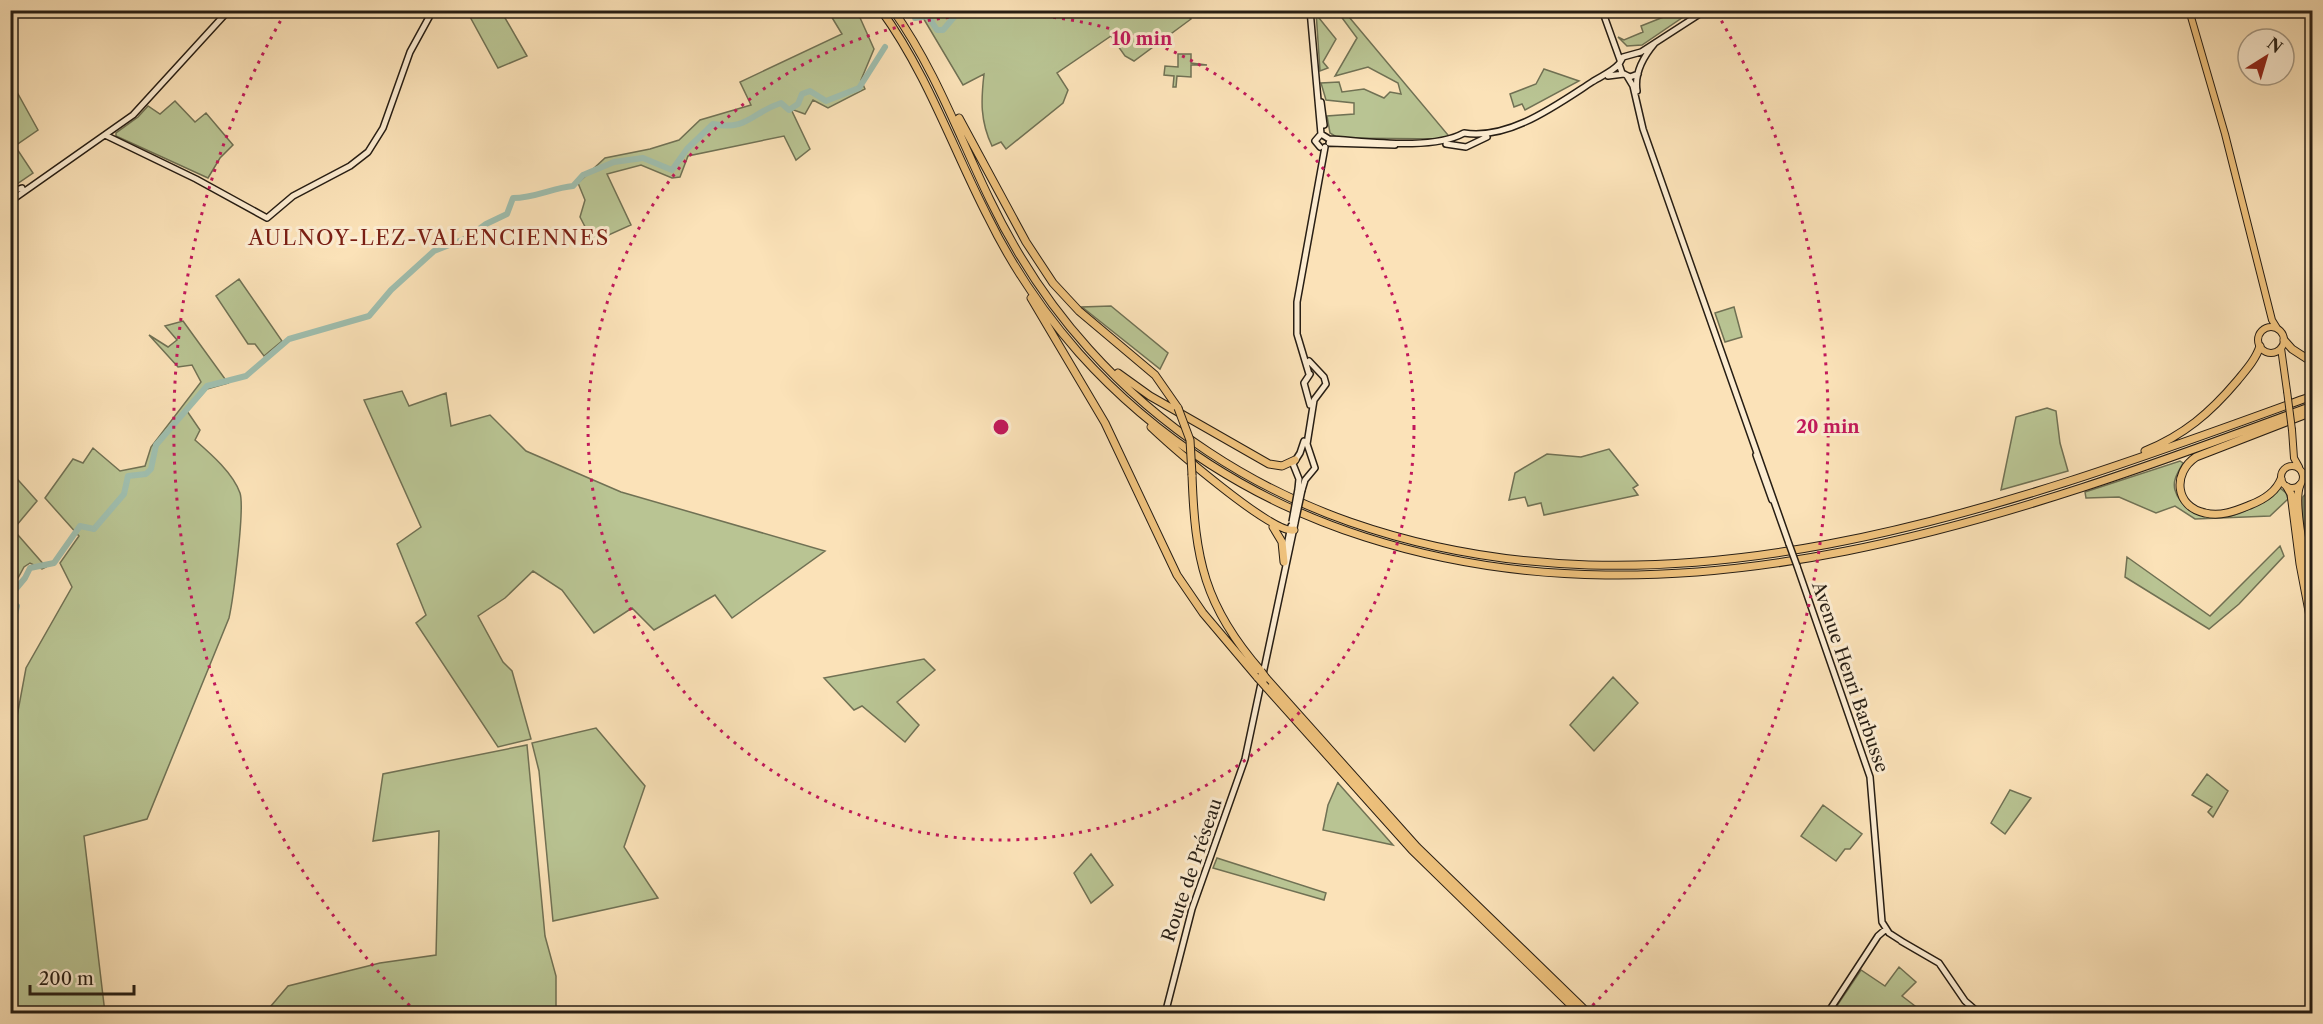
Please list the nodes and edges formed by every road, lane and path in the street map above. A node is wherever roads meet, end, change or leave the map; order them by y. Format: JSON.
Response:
{"nodes":[{"id":1,"x":229,"y":10,"type":"edge"},
{"id":2,"x":433,"y":10,"type":"edge"},
{"id":3,"x":881,"y":10,"type":"edge"},
{"id":4,"x":893,"y":10,"type":"edge"},
{"id":5,"x":1310,"y":10,"type":"edge"},
{"id":6,"x":1604,"y":10,"type":"edge"},
{"id":7,"x":1706,"y":10,"type":"edge"},
{"id":8,"x":2191,"y":10,"type":"edge"},
{"id":9,"x":1655,"y":43,"type":"junction"},
{"id":10,"x":1632,"y":54,"type":"junction"},
{"id":11,"x":1620,"y":62,"type":"junction"},
{"id":12,"x":1642,"y":63,"type":"junction"},
{"id":13,"x":1638,"y":74,"type":"junction"},
{"id":14,"x":1625,"y":75,"type":"junction"},
{"id":15,"x":105,"y":135,"type":"junction"},
{"id":16,"x":1470,"y":135,"type":"junction"},
{"id":17,"x":1458,"y":137,"type":"junction"},
{"id":18,"x":1325,"y":141,"type":"junction"},
{"id":19,"x":1471,"y":144,"type":"junction"},
{"id":20,"x":1461,"y":146,"type":"junction"},
{"id":21,"x":974,"y":154,"type":"junction"},
{"id":22,"x":1660,"y":173,"type":"junction"},
{"id":23,"x":12,"y":194,"type":"edge"},
{"id":24,"x":11,"y":205,"type":"edge"},
{"id":25,"x":1006,"y":251,"type":"junction"},
{"id":26,"x":2266,"y":301,"type":"junction"},
{"id":27,"x":1297,"y":321,"type":"junction"},
{"id":28,"x":1070,"y":327,"type":"junction"},
{"id":29,"x":2277,"y":328,"type":"junction"},
{"id":30,"x":2263,"y":329,"type":"junction"},
{"id":31,"x":2284,"y":340,"type":"junction"},
{"id":32,"x":2260,"y":346,"type":"junction"},
{"id":33,"x":2281,"y":348,"type":"junction"},
{"id":34,"x":2270,"y":352,"type":"junction"},
{"id":35,"x":2313,"y":362,"type":"edge"},
{"id":36,"x":2283,"y":369,"type":"junction"},
{"id":37,"x":1318,"y":373,"type":"junction"},
{"id":38,"x":1309,"y":374,"type":"junction"},
{"id":39,"x":1107,"y":382,"type":"junction"},
{"id":40,"x":1307,"y":392,"type":"junction"},
{"id":41,"x":1318,"y":394,"type":"junction"},
{"id":42,"x":2313,"y":396,"type":"edge"},
{"id":43,"x":2313,"y":406,"type":"edge"},
{"id":44,"x":2313,"y":414,"type":"edge"},
{"id":45,"x":2219,"y":447,"type":"junction"},
{"id":46,"x":2293,"y":448,"type":"junction"},
{"id":47,"x":1310,"y":457,"type":"junction"},
{"id":48,"x":1297,"y":458,"type":"junction"},
{"id":49,"x":2286,"y":467,"type":"junction"},
{"id":50,"x":2301,"y":470,"type":"junction"},
{"id":51,"x":1297,"y":474,"type":"junction"},
{"id":52,"x":2119,"y":475,"type":"junction"},
{"id":53,"x":1308,"y":476,"type":"junction"},
{"id":54,"x":2083,"y":477,"type":"junction"},
{"id":55,"x":2313,"y":477,"type":"edge"},
{"id":56,"x":2281,"y":479,"type":"junction"},
{"id":57,"x":2300,"y":485,"type":"junction"},
{"id":58,"x":2287,"y":487,"type":"junction"},
{"id":59,"x":1300,"y":489,"type":"junction"},
{"id":60,"x":1251,"y":508,"type":"junction"},
{"id":61,"x":1293,"y":526,"type":"junction"},
{"id":62,"x":1284,"y":562,"type":"junction"},
{"id":63,"x":1284,"y":574,"type":"junction"},
{"id":64,"x":2313,"y":594,"type":"edge"},
{"id":65,"x":2313,"y":627,"type":"edge"},
{"id":66,"x":1262,"y":676,"type":"junction"},
{"id":67,"x":1884,"y":928,"type":"junction"},
{"id":68,"x":1166,"y":1014,"type":"edge"},
{"id":69,"x":1580,"y":1014,"type":"edge"},
{"id":70,"x":1589,"y":1014,"type":"edge"},
{"id":71,"x":1827,"y":1014,"type":"edge"},
{"id":72,"x":1980,"y":1014,"type":"edge"}],
"edges":[{"from":1,"to":15,"type":"main road"},
{"from":2,"to":15,"type":"main road"},
{"from":3,"to":25,"type":"highway"},
{"from":4,"to":21,"type":"highway"},
{"from":5,"to":18,"type":"main road"},
{"from":6,"to":10,"type":"main road"},
{"from":6,"to":11,"type":"main road"},
{"from":7,"to":9,"type":"main road"},
{"from":8,"to":26,"type":"main road"},
{"from":9,"to":10,"type":"main road"},
{"from":9,"to":12,"type":"main road"},
{"from":10,"to":11,"type":"main road"},
{"from":10,"to":12,"type":"main road"},
{"from":11,"to":14,"type":"main road"},
{"from":11,"to":16,"type":"main road"},
{"from":12,"to":13,"type":"main road"},
{"from":13,"to":14,"type":"main road"},
{"from":13,"to":22,"type":"main road","name":"Avenue Henri Barbusse"},
{"from":14,"to":19,"type":"main road"},
{"from":14,"to":22,"type":"main road","name":"Avenue Henri Barbusse"},
{"from":15,"to":23,"type":"main road"},
{"from":16,"to":17,"type":"main road"},
{"from":16,"to":19,"type":"main road"},
{"from":17,"to":18,"type":"main road"},
{"from":17,"to":20,"type":"main road"},
{"from":18,"to":20,"type":"main road"},
{"from":18,"to":27,"type":"main road"},
{"from":19,"to":20,"type":"main road"},
{"from":21,"to":28,"type":"highway"},
{"from":21,"to":66,"type":"highway","bridge":true},
{"from":22,"to":67,"type":"main road","name":"Avenue Henri Barbusse","bridge":true},
{"from":23,"to":24,"type":"main road"},
{"from":25,"to":39,"type":"highway"},
{"from":25,"to":66,"type":"highway"},
{"from":26,"to":29,"type":"main road"},
{"from":26,"to":30,"type":"main road"},
{"from":27,"to":37,"type":"main road"},
{"from":27,"to":38,"type":"main road"},
{"from":28,"to":48,"type":"highway"},
{"from":28,"to":54,"type":"highway"},
{"from":29,"to":30,"type":"main road"},
{"from":29,"to":31,"type":"main road"},
{"from":30,"to":32,"type":"main road"},
{"from":31,"to":33,"type":"main road"},
{"from":31,"to":35,"type":"highway"},
{"from":32,"to":34,"type":"main road"},
{"from":32,"to":54,"type":"highway"},
{"from":33,"to":34,"type":"main road"},
{"from":33,"to":36,"type":"main road"},
{"from":34,"to":36,"type":"main road"},
{"from":36,"to":46,"type":"main road","bridge":true},
{"from":37,"to":38,"type":"main road"},
{"from":37,"to":41,"type":"main road"},
{"from":38,"to":40,"type":"main road"},
{"from":39,"to":52,"type":"highway"},
{"from":39,"to":60,"type":"highway"},
{"from":40,"to":41,"type":"main road"},
{"from":40,"to":48,"type":"main road"},
{"from":41,"to":47,"type":"main road"},
{"from":42,"to":54,"type":"highway"},
{"from":43,"to":52,"type":"highway"},
{"from":44,"to":45,"type":"highway"},
{"from":45,"to":52,"type":"highway"},
{"from":45,"to":56,"type":"highway"},
{"from":46,"to":49,"type":"main road"},
{"from":46,"to":50,"type":"main road"},
{"from":47,"to":48,"type":"main road"},
{"from":47,"to":53,"type":"main road"},
{"from":48,"to":51,"type":"main road"},
{"from":49,"to":50,"type":"main road"},
{"from":49,"to":56,"type":"main road"},
{"from":50,"to":55,"type":"highway"},
{"from":50,"to":57,"type":"main road"},
{"from":51,"to":53,"type":"main road"},
{"from":51,"to":59,"type":"main road"},
{"from":53,"to":59,"type":"main road"},
{"from":56,"to":58,"type":"main road"},
{"from":57,"to":58,"type":"main road"},
{"from":57,"to":64,"type":"highway"},
{"from":58,"to":65,"type":"highway"},
{"from":59,"to":61,"type":"main road","bridge":true},
{"from":60,"to":61,"type":"highway"},
{"from":60,"to":62,"type":"highway"},
{"from":61,"to":62,"type":"main road"},
{"from":61,"to":63,"type":"main road"},
{"from":62,"to":63,"type":"main road"},
{"from":63,"to":68,"type":"main road","name":"Route de Préseau"},
{"from":66,"to":69,"type":"highway","bridge":true},
{"from":66,"to":70,"type":"highway"},
{"from":67,"to":71,"type":"main road"},
{"from":67,"to":72,"type":"main road"}]}
